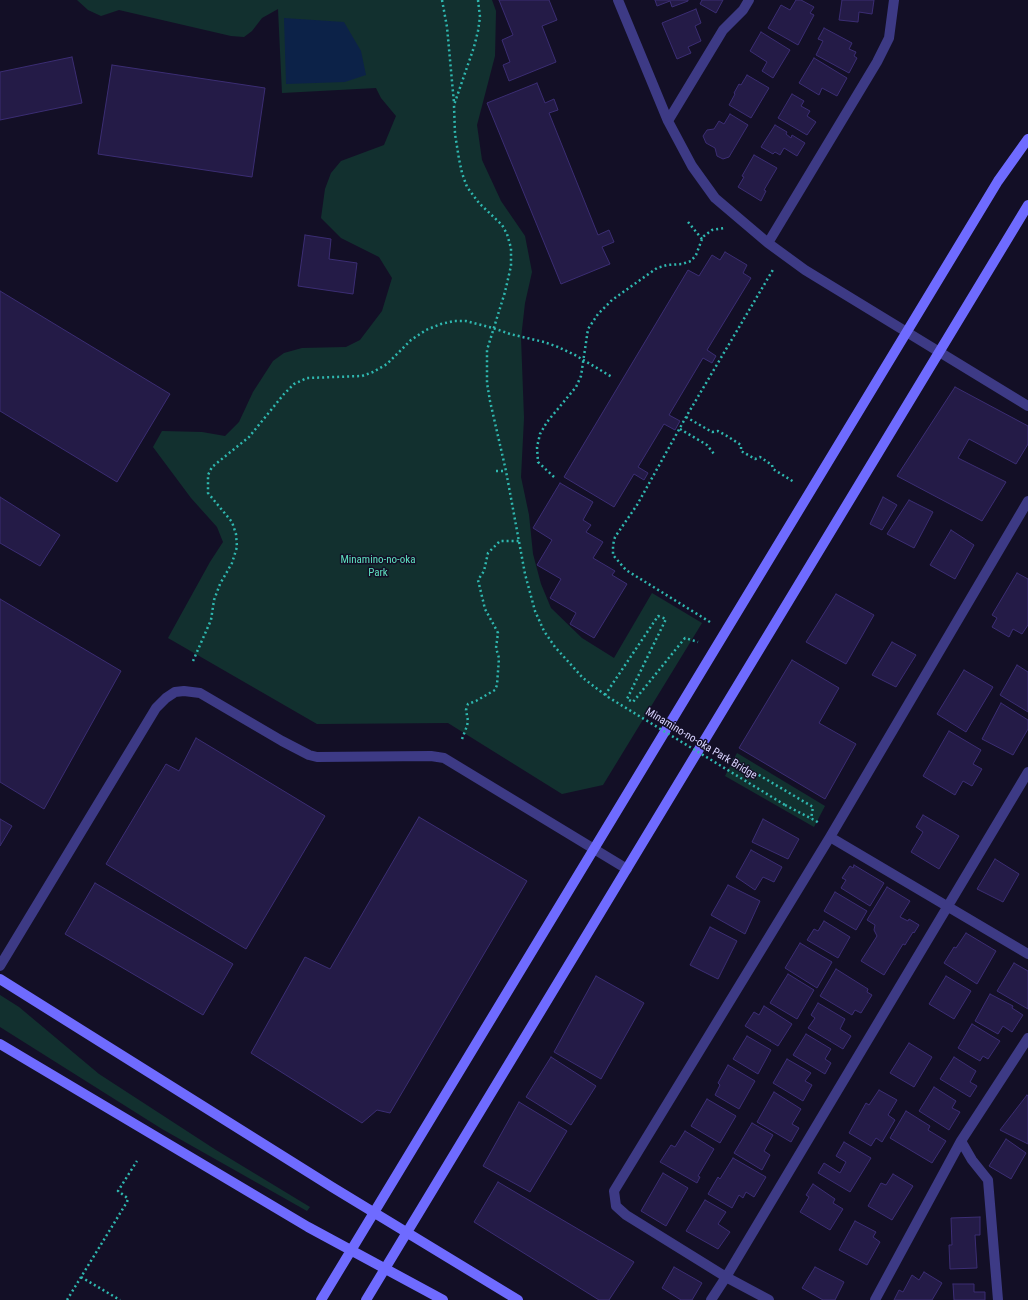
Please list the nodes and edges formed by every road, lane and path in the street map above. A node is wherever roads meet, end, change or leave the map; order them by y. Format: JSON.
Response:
{"nodes":[{"id":1,"x":442,"y":0,"type":"edge"},
{"id":2,"x":478,"y":0,"type":"edge"},
{"id":3,"x":618,"y":0,"type":"edge"},
{"id":4,"x":749,"y":0,"type":"edge"},
{"id":5,"x":894,"y":0,"type":"edge"},
{"id":6,"x":454,"y":105,"type":"junction"},
{"id":7,"x":668,"y":121,"type":"junction"},
{"id":8,"x":1028,"y":139,"type":"edge"},
{"id":9,"x":1028,"y":205,"type":"edge"},
{"id":10,"x":688,"y":222,"type":"dead end"},
{"id":11,"x":726,"y":228,"type":"dead end"},
{"id":12,"x":702,"y":239,"type":"junction"},
{"id":13,"x":768,"y":243,"type":"junction"},
{"id":14,"x":775,"y":267,"type":"dead end"},
{"id":15,"x":493,"y":328,"type":"junction"},
{"id":16,"x":906,"y":332,"type":"junction"},
{"id":17,"x":939,"y":352,"type":"junction"},
{"id":18,"x":583,"y":359,"type":"junction"},
{"id":19,"x":612,"y":377,"type":"dead end"},
{"id":20,"x":1028,"y":406,"type":"edge"},
{"id":21,"x":686,"y":417,"type":"junction"},
{"id":22,"x":680,"y":429,"type":"junction"},
{"id":23,"x":714,"y":454,"type":"dead end"},
{"id":24,"x":496,"y":471,"type":"dead end"},
{"id":25,"x":506,"y":471,"type":"junction"},
{"id":26,"x":554,"y":477,"type":"dead end"},
{"id":27,"x":794,"y":482,"type":"dead end"},
{"id":28,"x":1028,"y":501,"type":"edge"},
{"id":29,"x":519,"y":541,"type":"junction"},
{"id":30,"x":710,"y":622,"type":"dead end"},
{"id":31,"x":698,"y":642,"type":"dead end"},
{"id":32,"x":193,"y":661,"type":"dead end"},
{"id":33,"x":606,"y":696,"type":"junction"},
{"id":34,"x":462,"y":739,"type":"dead end"},
{"id":35,"x":720,"y":752,"type":"dead end"},
{"id":36,"x":1028,"y":772,"type":"edge"},
{"id":37,"x":811,"y":819,"type":"junction"},
{"id":38,"x":830,"y":837,"type":"junction"},
{"id":39,"x":594,"y":848,"type":"junction"},
{"id":40,"x":627,"y":869,"type":"junction"},
{"id":41,"x":948,"y":906,"type":"junction"},
{"id":42,"x":1028,"y":954,"type":"edge"},
{"id":43,"x":0,"y":966,"type":"edge"},
{"id":44,"x":0,"y":979,"type":"edge"},
{"id":45,"x":1028,"y":1038,"type":"edge"},
{"id":46,"x":0,"y":1044,"type":"edge"},
{"id":47,"x":960,"y":1141,"type":"junction"},
{"id":48,"x":137,"y":1161,"type":"dead end"},
{"id":49,"x":373,"y":1212,"type":"junction"},
{"id":50,"x":407,"y":1233,"type":"junction"},
{"id":51,"x":351,"y":1250,"type":"junction"},
{"id":52,"x":386,"y":1268,"type":"junction"},
{"id":53,"x":81,"y":1277,"type":"junction"},
{"id":54,"x":726,"y":1277,"type":"junction"},
{"id":55,"x":67,"y":1300,"type":"edge"},
{"id":56,"x":120,"y":1300,"type":"edge"},
{"id":57,"x":321,"y":1300,"type":"edge"},
{"id":58,"x":366,"y":1300,"type":"edge"},
{"id":59,"x":443,"y":1300,"type":"edge"},
{"id":60,"x":518,"y":1300,"type":"edge"},
{"id":61,"x":711,"y":1300,"type":"edge"},
{"id":62,"x":769,"y":1300,"type":"edge"},
{"id":63,"x":875,"y":1300,"type":"edge"},
{"id":64,"x":998,"y":1300,"type":"edge"}],
"edges":[{"from":1,"to":6,"type":"path","name":"Minamino-no-oka Park Bridge"},
{"from":2,"to":6,"type":"path"},
{"from":3,"to":7,"type":"street"},
{"from":4,"to":7,"type":"street"},
{"from":5,"to":13,"type":"street"},
{"from":6,"to":15,"type":"path","name":"Minamino-no-oka Park Bridge"},
{"from":7,"to":13,"type":"street"},
{"from":8,"to":16,"type":"street"},
{"from":9,"to":17,"type":"street"},
{"from":10,"to":12,"type":"path"},
{"from":11,"to":12,"type":"path"},
{"from":12,"to":18,"type":"path"},
{"from":13,"to":16,"type":"street"},
{"from":14,"to":21,"type":"path"},
{"from":15,"to":18,"type":"path"},
{"from":15,"to":25,"type":"path","name":"Minamino-no-oka Park Bridge"},
{"from":15,"to":32,"type":"path"},
{"from":16,"to":17,"type":"street"},
{"from":16,"to":39,"type":"street"},
{"from":17,"to":20,"type":"street"},
{"from":17,"to":40,"type":"street"},
{"from":18,"to":19,"type":"path"},
{"from":18,"to":26,"type":"path"},
{"from":21,"to":22,"type":"path"},
{"from":21,"to":27,"type":"path"},
{"from":22,"to":23,"type":"path"},
{"from":22,"to":30,"type":"path"},
{"from":24,"to":25,"type":"path"},
{"from":25,"to":29,"type":"path","name":"Minamino-no-oka Park Bridge"},
{"from":28,"to":38,"type":"street"},
{"from":29,"to":33,"type":"path","name":"Minamino-no-oka Park Bridge"},
{"from":29,"to":34,"type":"path"},
{"from":31,"to":33,"type":"path"},
{"from":33,"to":37,"type":"path","name":"Minamino-no-oka Park Bridge","bridge":true},
{"from":35,"to":37,"type":"path"},
{"from":36,"to":41,"type":"street"},
{"from":37,"to":38,"type":"path","name":"Minamino-no-oka Park Bridge"},
{"from":38,"to":41,"type":"street"},
{"from":38,"to":54,"type":"street"},
{"from":39,"to":40,"type":"street"},
{"from":39,"to":43,"type":"street"},
{"from":39,"to":49,"type":"street"},
{"from":40,"to":50,"type":"street"},
{"from":41,"to":42,"type":"street"},
{"from":41,"to":54,"type":"street"},
{"from":44,"to":49,"type":"street"},
{"from":45,"to":47,"type":"street"},
{"from":46,"to":51,"type":"street"},
{"from":47,"to":63,"type":"street"},
{"from":47,"to":64,"type":"street"},
{"from":48,"to":53,"type":"path"},
{"from":49,"to":50,"type":"street"},
{"from":49,"to":51,"type":"street"},
{"from":50,"to":52,"type":"street"},
{"from":50,"to":60,"type":"street"},
{"from":51,"to":52,"type":"street"},
{"from":51,"to":57,"type":"street"},
{"from":52,"to":58,"type":"street"},
{"from":52,"to":59,"type":"street"},
{"from":53,"to":55,"type":"path"},
{"from":53,"to":56,"type":"path"},
{"from":54,"to":61,"type":"street"},
{"from":54,"to":62,"type":"street"}]}
